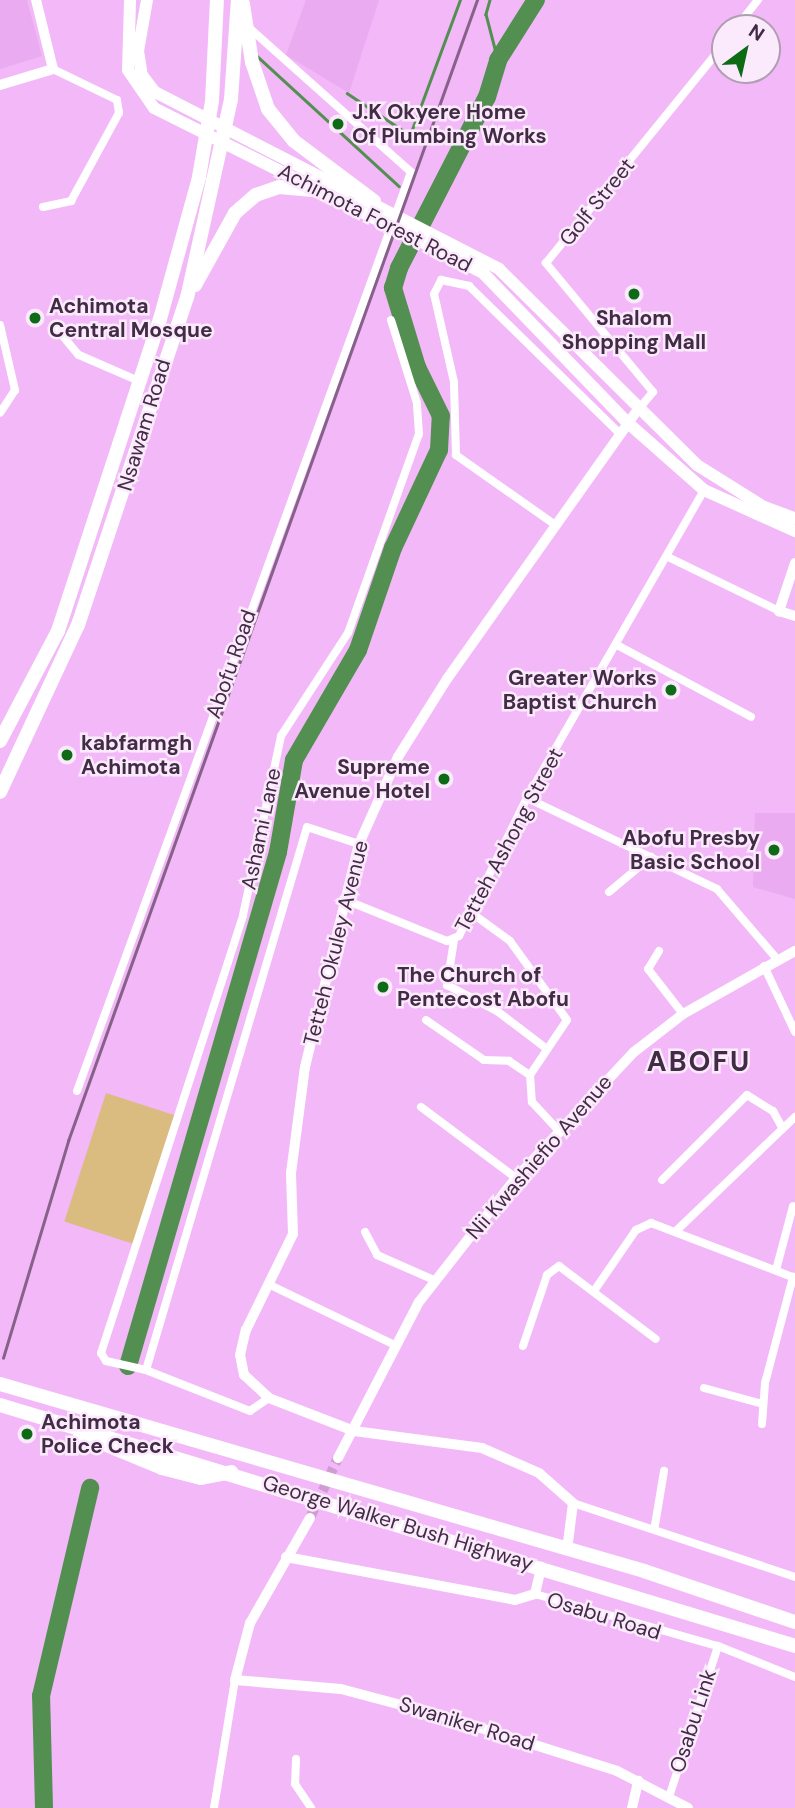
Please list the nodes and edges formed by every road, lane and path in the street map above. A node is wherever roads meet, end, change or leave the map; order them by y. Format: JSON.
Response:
{"nodes":[{"id":1,"x":36,"y":0,"type":"edge"},
{"id":2,"x":130,"y":0,"type":"edge"},
{"id":3,"x":147,"y":0,"type":"edge"},
{"id":4,"x":240,"y":0,"type":"edge"},
{"id":5,"x":758,"y":0,"type":"edge"},
{"id":6,"x":217,"y":1,"type":"edge"},
{"id":7,"x":747,"y":14,"type":"edge"},
{"id":8,"x":247,"y":26,"type":"junction"},
{"id":9,"x":711,"y":60,"type":"edge"},
{"id":10,"x":53,"y":69,"type":"junction"},
{"id":11,"x":0,"y":85,"type":"edge"},
{"id":12,"x":193,"y":120,"type":"junction"},
{"id":13,"x":242,"y":144,"type":"junction"},
{"id":14,"x":324,"y":191,"type":"junction"},
{"id":15,"x":374,"y":201,"type":"junction"},
{"id":16,"x":43,"y":207,"type":"dead end"},
{"id":17,"x":387,"y":214,"type":"junction"},
{"id":18,"x":442,"y":241,"type":"junction"},
{"id":19,"x":187,"y":299,"type":"junction"},
{"id":20,"x":391,"y":320,"type":"dead end"},
{"id":21,"x":0,"y":325,"type":"edge"},
{"id":22,"x":56,"y":328,"type":"dead end"},
{"id":23,"x":141,"y":382,"type":"junction"},
{"id":24,"x":637,"y":411,"type":"junction"},
{"id":25,"x":0,"y":413,"type":"edge"},
{"id":26,"x":624,"y":428,"type":"junction"},
{"id":27,"x":704,"y":490,"type":"junction"},
{"id":28,"x":795,"y":517,"type":"edge"},
{"id":29,"x":554,"y":524,"type":"junction"},
{"id":30,"x":795,"y":531,"type":"edge"},
{"id":31,"x":668,"y":557,"type":"junction"},
{"id":32,"x":795,"y":563,"type":"edge"},
{"id":33,"x":779,"y":611,"type":"junction"},
{"id":34,"x":795,"y":616,"type":"edge"},
{"id":35,"x":617,"y":645,"type":"junction"},
{"id":36,"x":751,"y":717,"type":"dead end"},
{"id":37,"x":0,"y":741,"type":"edge"},
{"id":38,"x":0,"y":750,"type":"edge"},
{"id":39,"x":15,"y":756,"type":"junction"},
{"id":40,"x":0,"y":792,"type":"edge"},
{"id":41,"x":527,"y":798,"type":"junction"},
{"id":42,"x":359,"y":844,"type":"junction"},
{"id":43,"x":651,"y":856,"type":"junction"},
{"id":44,"x":609,"y":892,"type":"dead end"},
{"id":45,"x":344,"y":899,"type":"junction"},
{"id":46,"x":473,"y":914,"type":"junction"},
{"id":47,"x":454,"y":940,"type":"junction"},
{"id":48,"x":659,"y":951,"type":"dead end"},
{"id":49,"x":795,"y":951,"type":"edge"},
{"id":50,"x":777,"y":959,"type":"junction"},
{"id":51,"x":764,"y":966,"type":"junction"},
{"id":52,"x":683,"y":1014,"type":"junction"},
{"id":53,"x":426,"y":1020,"type":"dead end"},
{"id":54,"x":795,"y":1032,"type":"edge"},
{"id":55,"x":547,"y":1049,"type":"junction"},
{"id":56,"x":530,"y":1075,"type":"junction"},
{"id":57,"x":77,"y":1091,"type":"dead end"},
{"id":58,"x":421,"y":1107,"type":"dead end"},
{"id":59,"x":795,"y":1116,"type":"edge"},
{"id":60,"x":782,"y":1127,"type":"junction"},
{"id":61,"x":561,"y":1133,"type":"junction"},
{"id":62,"x":516,"y":1178,"type":"junction"},
{"id":63,"x":662,"y":1180,"type":"dead end"},
{"id":64,"x":793,"y":1206,"type":"edge"},
{"id":65,"x":365,"y":1232,"type":"dead end"},
{"id":66,"x":675,"y":1233,"type":"junction"},
{"id":67,"x":776,"y":1270,"type":"junction"},
{"id":68,"x":794,"y":1278,"type":"edge"},
{"id":69,"x":434,"y":1280,"type":"junction"},
{"id":70,"x":268,"y":1284,"type":"junction"},
{"id":71,"x":594,"y":1291,"type":"junction"},
{"id":72,"x":656,"y":1339,"type":"dead end"},
{"id":73,"x":397,"y":1346,"type":"junction"},
{"id":74,"x":523,"y":1346,"type":"dead end"},
{"id":75,"x":146,"y":1370,"type":"junction"},
{"id":76,"x":0,"y":1384,"type":"edge"},
{"id":77,"x":704,"y":1388,"type":"dead end"},
{"id":78,"x":269,"y":1398,"type":"junction"},
{"id":79,"x":763,"y":1404,"type":"junction"},
{"id":80,"x":0,"y":1405,"type":"edge"},
{"id":81,"x":762,"y":1424,"type":"dead end"},
{"id":82,"x":354,"y":1431,"type":"junction"},
{"id":83,"x":338,"y":1458,"type":"tunnel mouth"},
{"id":84,"x":664,"y":1471,"type":"dead end"},
{"id":85,"x":573,"y":1503,"type":"junction"},
{"id":86,"x":310,"y":1518,"type":"tunnel mouth"},
{"id":87,"x":655,"y":1525,"type":"junction"},
{"id":88,"x":567,"y":1550,"type":"junction"},
{"id":89,"x":286,"y":1557,"type":"junction"},
{"id":90,"x":541,"y":1567,"type":"junction"},
{"id":91,"x":795,"y":1577,"type":"edge"},
{"id":92,"x":534,"y":1594,"type":"junction"},
{"id":93,"x":795,"y":1622,"type":"edge"},
{"id":94,"x":718,"y":1646,"type":"junction"},
{"id":95,"x":795,"y":1646,"type":"edge"},
{"id":96,"x":795,"y":1677,"type":"edge"},
{"id":97,"x":235,"y":1680,"type":"junction"},
{"id":98,"x":296,"y":1759,"type":"dead end"},
{"id":99,"x":638,"y":1781,"type":"junction"},
{"id":100,"x":669,"y":1797,"type":"junction"},
{"id":101,"x":214,"y":1808,"type":"edge"},
{"id":102,"x":311,"y":1808,"type":"edge"},
{"id":103,"x":632,"y":1808,"type":"edge"},
{"id":104,"x":688,"y":1808,"type":"edge"}],
"edges":[{"from":1,"to":10,"type":"street"},
{"from":2,"to":12,"type":"main road","name":"Achimota Forest Road"},
{"from":3,"to":12,"type":"main road","name":"Achimota Forest Road"},
{"from":4,"to":8,"type":"highway"},
{"from":4,"to":19,"type":"highway","name":"Nsawam Road"},
{"from":5,"to":7,"type":"street"},
{"from":6,"to":23,"type":"highway","name":"Nsawam Road"},
{"from":8,"to":15,"type":"highway"},
{"from":8,"to":57,"type":"street","name":"Abofu Road"},
{"from":9,"to":24,"type":"street","name":"Golf Street"},
{"from":10,"to":11,"type":"street"},
{"from":10,"to":16,"type":"street"},
{"from":12,"to":13,"type":"main road","name":"Achimota Forest Road"},
{"from":13,"to":14,"type":"main road","name":"Achimota Forest Road"},
{"from":13,"to":15,"type":"main road","name":"Achimota Forest Road"},
{"from":14,"to":17,"type":"main road","name":"Achimota Forest Road"},
{"from":14,"to":19,"type":"highway"},
{"from":15,"to":17,"type":"main road","name":"Achimota Forest Road"},
{"from":17,"to":18,"type":"main road","name":"Achimota Forest Road"},
{"from":18,"to":24,"type":"main road","name":"Achimota Forest Road"},
{"from":18,"to":26,"type":"main road","name":"Achimota Forest Road"},
{"from":19,"to":39,"type":"highway","name":"Nsawam Road"},
{"from":20,"to":75,"type":"street","name":"Ashami Lane"},
{"from":21,"to":25,"type":"street"},
{"from":22,"to":23,"type":"street"},
{"from":23,"to":37,"type":"highway","name":"Nsawam Road"},
{"from":24,"to":26,"type":"street","name":"Tetteh Okuley Avenue"},
{"from":24,"to":28,"type":"main road","name":"Achimota Forest Road"},
{"from":26,"to":27,"type":"main road","name":"Achimota Forest Road"},
{"from":26,"to":29,"type":"street","name":"Tetteh Okuley Avenue"},
{"from":26,"to":29,"type":"street"},
{"from":27,"to":30,"type":"main road","name":"Achimota Forest Road"},
{"from":27,"to":31,"type":"street","name":"Tetteh Ashong Street"},
{"from":29,"to":42,"type":"street","name":"Tetteh Okuley Avenue"},
{"from":31,"to":33,"type":"street"},
{"from":31,"to":35,"type":"street","name":"Tetteh Ashong Street"},
{"from":32,"to":33,"type":"street"},
{"from":33,"to":34,"type":"street"},
{"from":35,"to":36,"type":"street"},
{"from":35,"to":41,"type":"street","name":"Tetteh Ashong Street"},
{"from":38,"to":39,"type":"highway"},
{"from":39,"to":40,"type":"highway","name":"Nsawam Road"},
{"from":41,"to":43,"type":"street"},
{"from":41,"to":46,"type":"street","name":"Tetteh Ashong Street"},
{"from":42,"to":45,"type":"street","name":"Tetteh Okuley Avenue"},
{"from":42,"to":75,"type":"street"},
{"from":43,"to":44,"type":"street"},
{"from":43,"to":50,"type":"street"},
{"from":45,"to":47,"type":"street","name":"Tetteh Ashong Street"},
{"from":45,"to":70,"type":"street","name":"Tetteh Okuley Avenue"},
{"from":46,"to":47,"type":"street","name":"Tetteh Ashong Street"},
{"from":46,"to":55,"type":"street"},
{"from":47,"to":55,"type":"street"},
{"from":48,"to":52,"type":"street"},
{"from":49,"to":50,"type":"street","name":"Nii Kwashiefio Avenue"},
{"from":50,"to":51,"type":"street","name":"Nii Kwashiefio Avenue"},
{"from":51,"to":52,"type":"street","name":"Nii Kwashiefio Avenue"},
{"from":51,"to":54,"type":"street"},
{"from":52,"to":61,"type":"street","name":"Nii Kwashiefio Avenue"},
{"from":53,"to":56,"type":"street"},
{"from":55,"to":56,"type":"street"},
{"from":56,"to":61,"type":"street"},
{"from":58,"to":62,"type":"street"},
{"from":59,"to":60,"type":"street"},
{"from":60,"to":63,"type":"street"},
{"from":60,"to":66,"type":"street"},
{"from":61,"to":62,"type":"street","name":"Nii Kwashiefio Avenue"},
{"from":62,"to":69,"type":"street","name":"Nii Kwashiefio Avenue"},
{"from":64,"to":67,"type":"street"},
{"from":65,"to":69,"type":"street"},
{"from":66,"to":67,"type":"street"},
{"from":66,"to":71,"type":"street"},
{"from":67,"to":68,"type":"street"},
{"from":68,"to":79,"type":"street"},
{"from":69,"to":73,"type":"street","name":"Nii Kwashiefio Avenue"},
{"from":70,"to":73,"type":"street"},
{"from":70,"to":78,"type":"street","name":"Tetteh Okuley Avenue"},
{"from":71,"to":72,"type":"street"},
{"from":71,"to":74,"type":"street"},
{"from":73,"to":82,"type":"street","name":"Nii Kwashiefio Avenue"},
{"from":75,"to":78,"type":"street"},
{"from":76,"to":88,"type":"highway","name":"George Walker Bush Highway"},
{"from":77,"to":79,"type":"street"},
{"from":78,"to":82,"type":"street","name":"Tetteh Okuley Avenue"},
{"from":79,"to":81,"type":"street"},
{"from":80,"to":90,"type":"highway","name":"George Walker Bush Highway"},
{"from":82,"to":83,"type":"street","name":"Nii Kwashiefio Avenue"},
{"from":82,"to":85,"type":"street","name":"Tetteh Okuley Avenue"},
{"from":84,"to":87,"type":"street"},
{"from":85,"to":87,"type":"street"},
{"from":85,"to":88,"type":"street"},
{"from":86,"to":89,"type":"street"},
{"from":87,"to":91,"type":"street"},
{"from":88,"to":93,"type":"highway","name":"George Walker Bush Highway"},
{"from":89,"to":92,"type":"street","name":"Osabu Road"},
{"from":89,"to":97,"type":"street"},
{"from":90,"to":92,"type":"street"},
{"from":90,"to":95,"type":"highway","name":"George Walker Bush Highway"},
{"from":92,"to":94,"type":"street","name":"Osabu Road"},
{"from":94,"to":96,"type":"street","name":"Osabu Road"},
{"from":94,"to":100,"type":"street","name":"Osabu Link"},
{"from":97,"to":99,"type":"street","name":"Swaniker Road"},
{"from":97,"to":101,"type":"street"},
{"from":98,"to":102,"type":"street"},
{"from":99,"to":100,"type":"street","name":"Swaniker Road"},
{"from":99,"to":103,"type":"street"},
{"from":100,"to":104,"type":"street","name":"Swaniker Road"}]}
